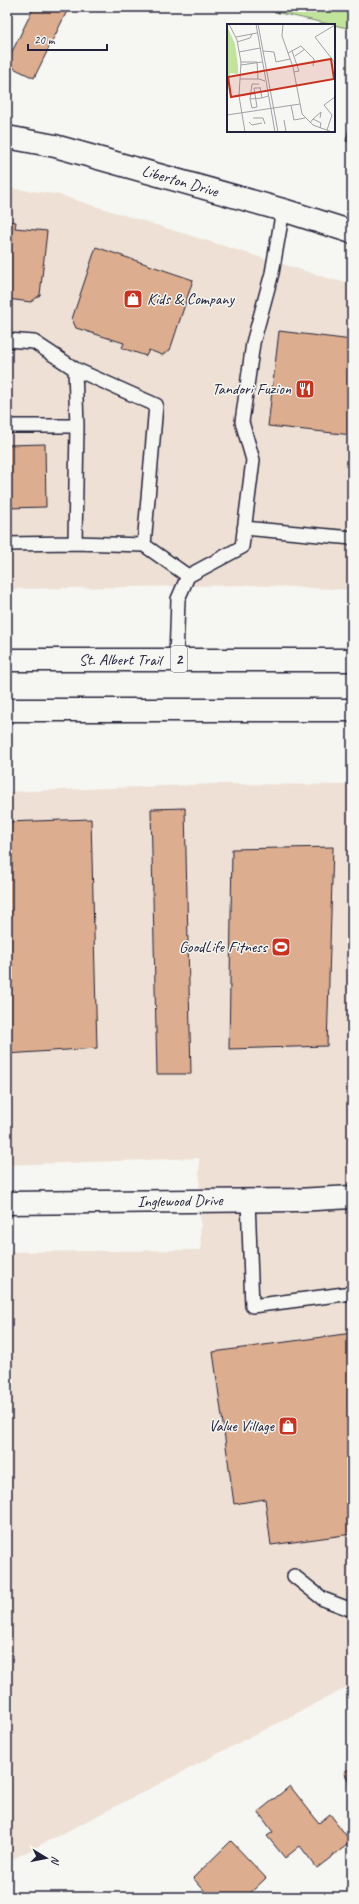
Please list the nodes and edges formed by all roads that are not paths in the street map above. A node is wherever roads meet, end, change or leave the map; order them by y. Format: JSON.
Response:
{"nodes":[{"id":1,"x":7,"y":138,"type":"edge"},
{"id":2,"x":283,"y":210,"type":"junction"},
{"id":3,"x":352,"y":232,"type":"edge"},
{"id":4,"x":7,"y":340,"type":"edge"},
{"id":5,"x":75,"y":369,"type":"junction"},
{"id":6,"x":7,"y":426,"type":"edge"},
{"id":7,"x":77,"y":426,"type":"junction"},
{"id":8,"x":244,"y":528,"type":"junction"},
{"id":9,"x":352,"y":538,"type":"edge"},
{"id":10,"x":75,"y":543,"type":"junction"},
{"id":11,"x":7,"y":544,"type":"edge"},
{"id":12,"x":144,"y":545,"type":"junction"},
{"id":13,"x":188,"y":576,"type":"junction"},
{"id":14,"x":176,"y":659,"type":"junction"},
{"id":15,"x":7,"y":660,"type":"edge"},
{"id":16,"x":352,"y":660,"type":"edge"},
{"id":17,"x":7,"y":710,"type":"edge"},
{"id":18,"x":352,"y":710,"type":"edge"},
{"id":19,"x":352,"y":1197,"type":"edge"},
{"id":20,"x":248,"y":1200,"type":"junction"},
{"id":21,"x":7,"y":1203,"type":"edge"},
{"id":22,"x":352,"y":1293,"type":"edge"},
{"id":23,"x":294,"y":1576,"type":"dead end"},
{"id":24,"x":352,"y":1610,"type":"edge"}],
"edges":[{"from":1,"to":2,"type":"street","name":"Liberton Drive"},
{"from":2,"to":3,"type":"street","name":"Liberton Drive"},
{"from":2,"to":8,"type":"lane"},
{"from":4,"to":5,"type":"lane"},
{"from":5,"to":7,"type":"lane"},
{"from":5,"to":12,"type":"lane"},
{"from":6,"to":7,"type":"lane"},
{"from":7,"to":10,"type":"lane"},
{"from":8,"to":9,"type":"lane"},
{"from":8,"to":13,"type":"lane"},
{"from":10,"to":11,"type":"lane"},
{"from":10,"to":12,"type":"lane"},
{"from":12,"to":13,"type":"lane"},
{"from":13,"to":14,"type":"lane"},
{"from":14,"to":15,"type":"street","name":"St. Albert Trail","number":"2"},
{"from":14,"to":16,"type":"street","name":"St. Albert Trail","number":"2"},
{"from":17,"to":18,"type":"street"},
{"from":19,"to":20,"type":"street","name":"Inglewood Drive"},
{"from":20,"to":21,"type":"street","name":"Inglewood Drive"},
{"from":20,"to":22,"type":"lane"},
{"from":23,"to":24,"type":"lane"}]}
